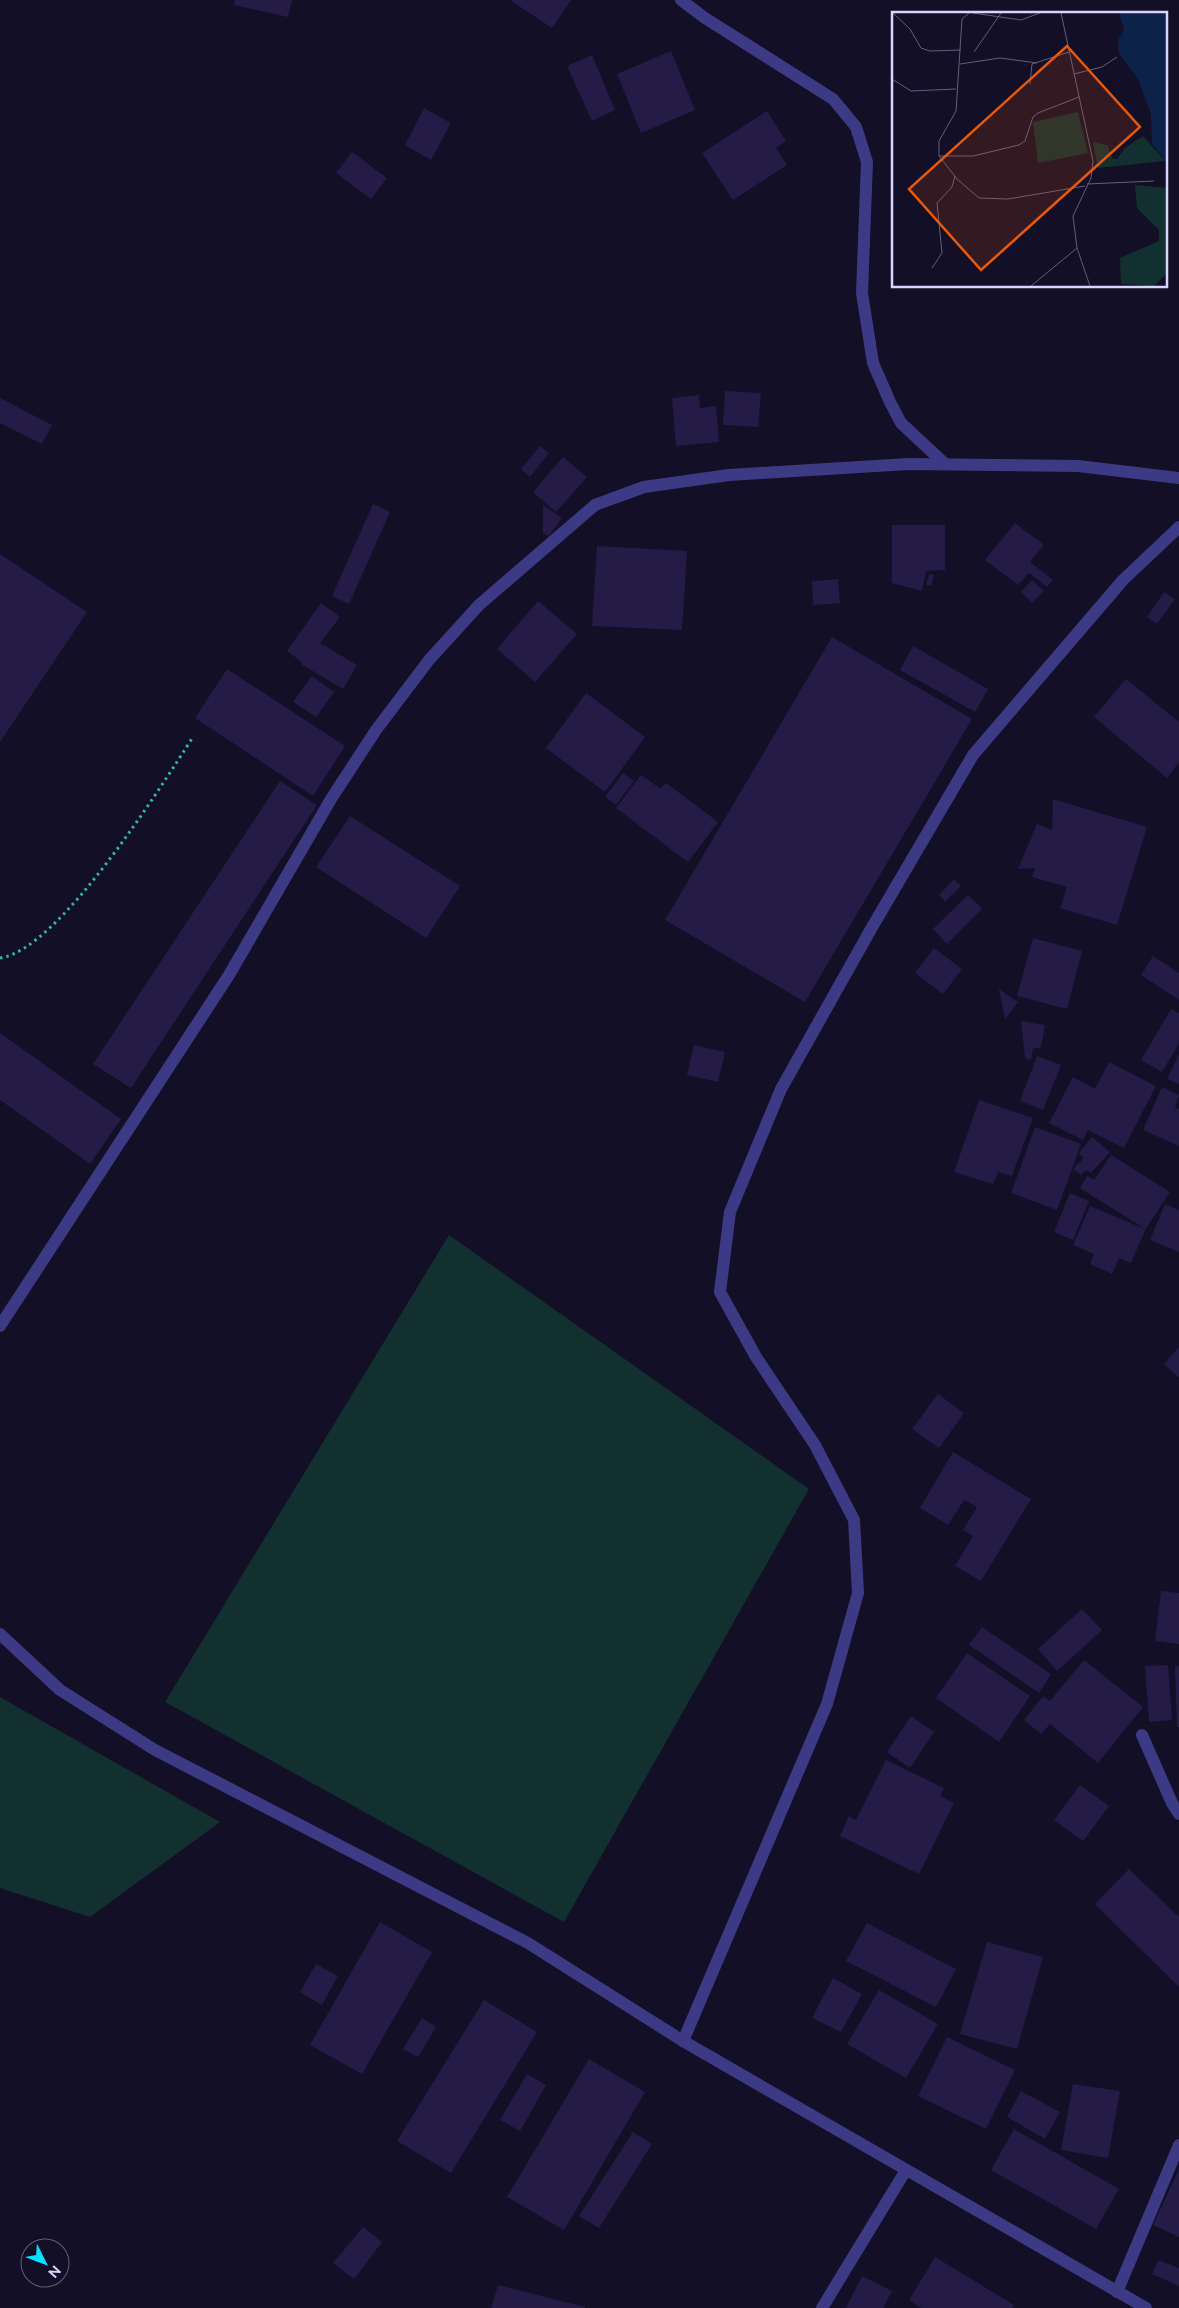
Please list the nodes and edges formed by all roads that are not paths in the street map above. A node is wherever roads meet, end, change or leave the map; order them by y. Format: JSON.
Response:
{"nodes":[{"id":1,"x":681,"y":0,"type":"edge"},
{"id":2,"x":945,"y":464,"type":"junction"},
{"id":3,"x":1179,"y":478,"type":"edge"},
{"id":4,"x":1179,"y":527,"type":"edge"},
{"id":5,"x":0,"y":1326,"type":"edge"},
{"id":6,"x":0,"y":1634,"type":"edge"},
{"id":7,"x":1142,"y":1735,"type":"dead end"},
{"id":8,"x":1179,"y":1814,"type":"edge"},
{"id":9,"x":683,"y":2041,"type":"junction"},
{"id":10,"x":1179,"y":2146,"type":"edge"},
{"id":11,"x":906,"y":2170,"type":"junction"},
{"id":12,"x":1117,"y":2292,"type":"junction"},
{"id":13,"x":822,"y":2308,"type":"edge"},
{"id":14,"x":1146,"y":2308,"type":"edge"}],
"edges":[{"from":1,"to":2,"type":"street"},
{"from":2,"to":3,"type":"street"},
{"from":2,"to":5,"type":"street"},
{"from":4,"to":9,"type":"street"},
{"from":6,"to":9,"type":"street"},
{"from":7,"to":8,"type":"street"},
{"from":9,"to":11,"type":"street"},
{"from":10,"to":12,"type":"street"},
{"from":11,"to":12,"type":"street"},
{"from":11,"to":13,"type":"street"},
{"from":12,"to":14,"type":"street"}]}
